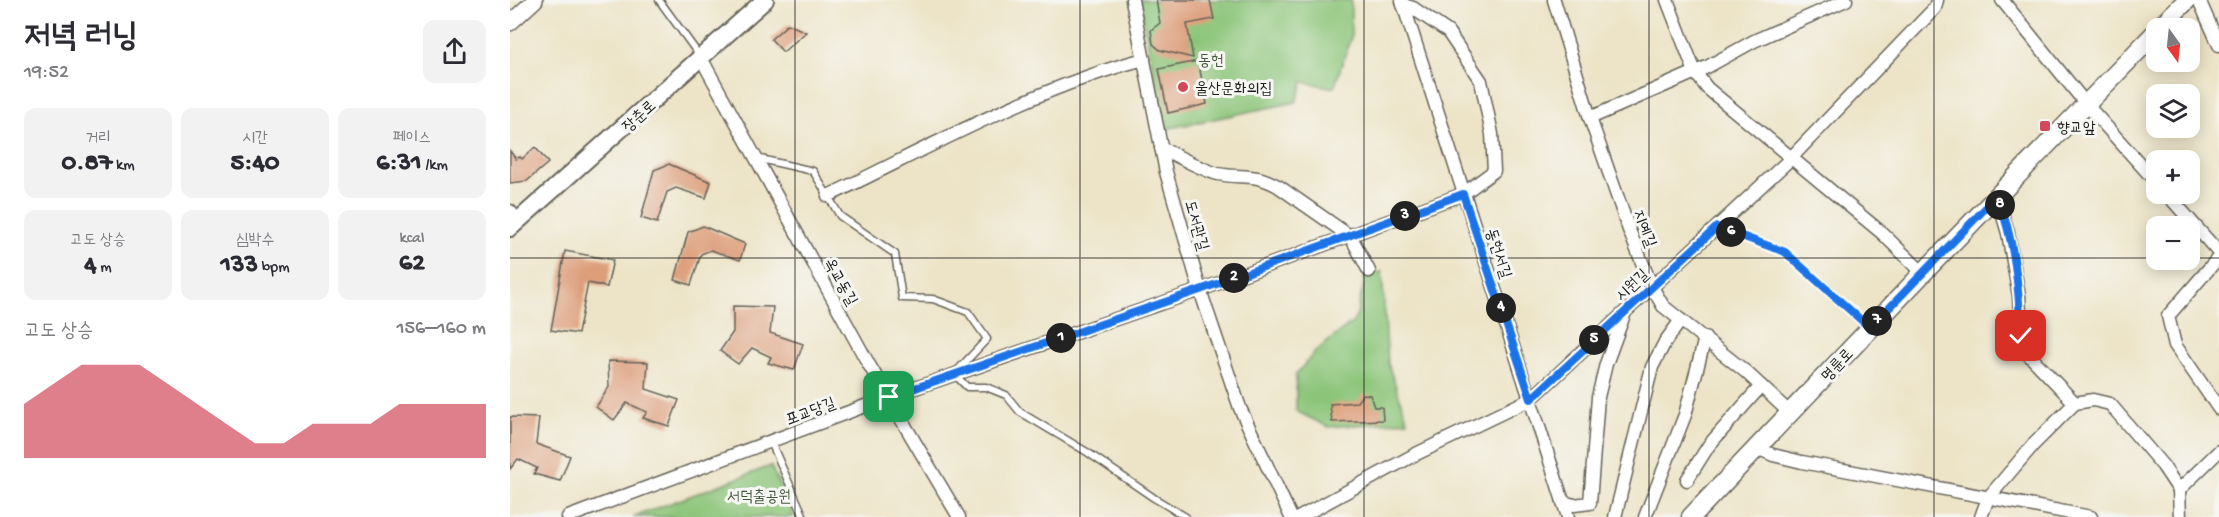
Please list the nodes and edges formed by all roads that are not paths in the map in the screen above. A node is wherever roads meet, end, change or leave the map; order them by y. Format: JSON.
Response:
{"nodes":[{"id":1,"x":535,"y":0,"type":"edge"},
{"id":2,"x":659,"y":0,"type":"edge"},
{"id":3,"x":765,"y":0,"type":"edge"},
{"id":4,"x":1132,"y":0,"type":"edge"},
{"id":5,"x":1554,"y":0,"type":"edge"},
{"id":6,"x":1667,"y":0,"type":"edge"},
{"id":7,"x":1846,"y":0,"type":"edge"},
{"id":8,"x":2002,"y":0,"type":"edge"},
{"id":9,"x":2187,"y":0,"type":"edge"},
{"id":10,"x":2199,"y":0,"type":"edge"},
{"id":11,"x":1403,"y":2,"type":"edge"},
{"id":12,"x":1936,"y":4,"type":"edge"},
{"id":13,"x":2170,"y":18,"type":"edge"},
{"id":14,"x":510,"y":23,"type":"edge"},
{"id":15,"x":2146,"y":42,"type":"edge"},
{"id":16,"x":2219,"y":45,"type":"edge"},
{"id":17,"x":701,"y":58,"type":"junction"},
{"id":18,"x":1144,"y":59,"type":"junction"},
{"id":19,"x":1695,"y":72,"type":"junction"},
{"id":20,"x":2086,"y":104,"type":"junction"},
{"id":21,"x":1590,"y":118,"type":"junction"},
{"id":22,"x":1161,"y":148,"type":"junction"},
{"id":23,"x":756,"y":158,"type":"junction"},
{"id":24,"x":1790,"y":158,"type":"junction"},
{"id":25,"x":2146,"y":171,"type":"edge"},
{"id":26,"x":1463,"y":194,"type":"junction"},
{"id":27,"x":828,"y":196,"type":"junction"},
{"id":28,"x":1997,"y":196,"type":"junction"},
{"id":29,"x":2176,"y":204,"type":"edge"},
{"id":30,"x":513,"y":220,"type":"edge"},
{"id":31,"x":1717,"y":227,"type":"junction"},
{"id":32,"x":1351,"y":237,"type":"junction"},
{"id":33,"x":2219,"y":255,"type":"edge"},
{"id":34,"x":1369,"y":271,"type":"dead end"},
{"id":35,"x":1923,"y":273,"type":"junction"},
{"id":36,"x":1652,"y":287,"type":"junction"},
{"id":37,"x":1200,"y":290,"type":"junction"},
{"id":38,"x":1625,"y":312,"type":"junction"},
{"id":39,"x":1681,"y":320,"type":"junction"},
{"id":40,"x":1870,"y":328,"type":"junction"},
{"id":41,"x":1705,"y":338,"type":"junction"},
{"id":42,"x":954,"y":374,"type":"junction"},
{"id":43,"x":1761,"y":386,"type":"junction"},
{"id":44,"x":889,"y":397,"type":"junction"},
{"id":45,"x":1531,"y":399,"type":"junction"},
{"id":46,"x":2075,"y":403,"type":"junction"},
{"id":47,"x":2219,"y":409,"type":"edge"},
{"id":48,"x":1790,"y":413,"type":"junction"},
{"id":49,"x":771,"y":442,"type":"junction"},
{"id":50,"x":1757,"y":448,"type":"junction"},
{"id":51,"x":2219,"y":451,"type":"edge"},
{"id":52,"x":1687,"y":480,"type":"dead end"},
{"id":53,"x":2179,"y":490,"type":"junction"},
{"id":54,"x":1989,"y":498,"type":"junction"},
{"id":55,"x":1563,"y":502,"type":"junction"},
{"id":56,"x":1703,"y":510,"type":"edge"},
{"id":57,"x":1317,"y":513,"type":"edge"},
{"id":58,"x":568,"y":517,"type":"edge"},
{"id":59,"x":804,"y":517,"type":"edge"},
{"id":60,"x":958,"y":517,"type":"edge"},
{"id":61,"x":1186,"y":517,"type":"edge"},
{"id":62,"x":1291,"y":517,"type":"edge"},
{"id":63,"x":1300,"y":517,"type":"edge"},
{"id":64,"x":1568,"y":517,"type":"edge"},
{"id":65,"x":1615,"y":517,"type":"edge"},
{"id":66,"x":1645,"y":517,"type":"edge"},
{"id":67,"x":1691,"y":517,"type":"edge"},
{"id":68,"x":1982,"y":517,"type":"edge"},
{"id":69,"x":2091,"y":517,"type":"edge"},
{"id":70,"x":2180,"y":517,"type":"edge"}],
"edges":[{"from":1,"to":14,"type":"street"},
{"from":2,"to":17,"type":"lane"},
{"from":3,"to":17,"type":"main road","name":"장춘로"},
{"from":4,"to":18,"type":"street","name":"도서관길"},
{"from":5,"to":21,"type":"street","name":"지예길"},
{"from":6,"to":19,"type":"street"},
{"from":7,"to":19,"type":"street"},
{"from":8,"to":20,"type":"street"},
{"from":9,"to":13,"type":"main road","name":"명륜로"},
{"from":10,"to":16,"type":"street"},
{"from":11,"to":26,"type":"street","name":"동헌서길"},
{"from":11,"to":26,"type":"street","name":"포교당길"},
{"from":12,"to":24,"type":"street","name":"시원길"},
{"from":15,"to":20,"type":"main road","name":"명륜로"},
{"from":17,"to":23,"type":"street","name":"옥교동길"},
{"from":17,"to":30,"type":"main road","name":"장춘로"},
{"from":18,"to":22,"type":"street","name":"도서관길"},
{"from":18,"to":27,"type":"street"},
{"from":19,"to":21,"type":"street"},
{"from":19,"to":24,"type":"street"},
{"from":20,"to":25,"type":"street"},
{"from":20,"to":28,"type":"main road","name":"명륜로"},
{"from":21,"to":36,"type":"street","name":"지예길"},
{"from":22,"to":32,"type":"street"},
{"from":22,"to":37,"type":"street","name":"도서관길"},
{"from":23,"to":27,"type":"lane"},
{"from":23,"to":44,"type":"street","name":"옥교동길"},
{"from":24,"to":31,"type":"street","name":"시원길"},
{"from":24,"to":35,"type":"street"},
{"from":26,"to":32,"type":"street","name":"포교당길"},
{"from":26,"to":45,"type":"street","name":"동헌서길"},
{"from":27,"to":42,"type":"lane"},
{"from":28,"to":35,"type":"main road","name":"명륜로"},
{"from":28,"to":46,"type":"street"},
{"from":29,"to":33,"type":"street"},
{"from":31,"to":36,"type":"street","name":"시원길"},
{"from":31,"to":40,"type":"lane"},
{"from":32,"to":34,"type":"street"},
{"from":32,"to":37,"type":"street","name":"포교당길"},
{"from":33,"to":47,"type":"street"},
{"from":35,"to":40,"type":"main road","name":"명륜로"},
{"from":36,"to":38,"type":"street","name":"시원길"},
{"from":36,"to":39,"type":"street","name":"지예길"},
{"from":37,"to":42,"type":"street","name":"포교당길"},
{"from":37,"to":62,"type":"street","name":"도서관길"},
{"from":38,"to":45,"type":"street","name":"시원길"},
{"from":38,"to":55,"type":"street"},
{"from":39,"to":41,"type":"street","name":"지예길"},
{"from":39,"to":65,"type":"street"},
{"from":40,"to":48,"type":"main road","name":"명륜로"},
{"from":41,"to":43,"type":"street","name":"지예길"},
{"from":41,"to":66,"type":"street"},
{"from":42,"to":44,"type":"street","name":"포교당길"},
{"from":42,"to":61,"type":"lane"},
{"from":43,"to":48,"type":"street","name":"지예길"},
{"from":43,"to":52,"type":"street"},
{"from":44,"to":49,"type":"street","name":"포교당길"},
{"from":44,"to":60,"type":"street","name":"옥교동길"},
{"from":45,"to":55,"type":"street","name":"동헌서길"},
{"from":45,"to":57,"type":"street","name":"시원길"},
{"from":46,"to":53,"type":"street"},
{"from":46,"to":54,"type":"street"},
{"from":48,"to":50,"type":"main road","name":"명륜로"},
{"from":49,"to":58,"type":"street","name":"포교당길"},
{"from":49,"to":59,"type":"lane"},
{"from":50,"to":54,"type":"street"},
{"from":50,"to":56,"type":"main road","name":"명륜로"},
{"from":51,"to":53,"type":"street"},
{"from":53,"to":70,"type":"street"},
{"from":54,"to":68,"type":"street"},
{"from":54,"to":69,"type":"street"},
{"from":55,"to":64,"type":"street","name":"동헌서길"},
{"from":56,"to":67,"type":"main road","name":"명륜로"},
{"from":57,"to":63,"type":"street","name":"시원길"}]}
